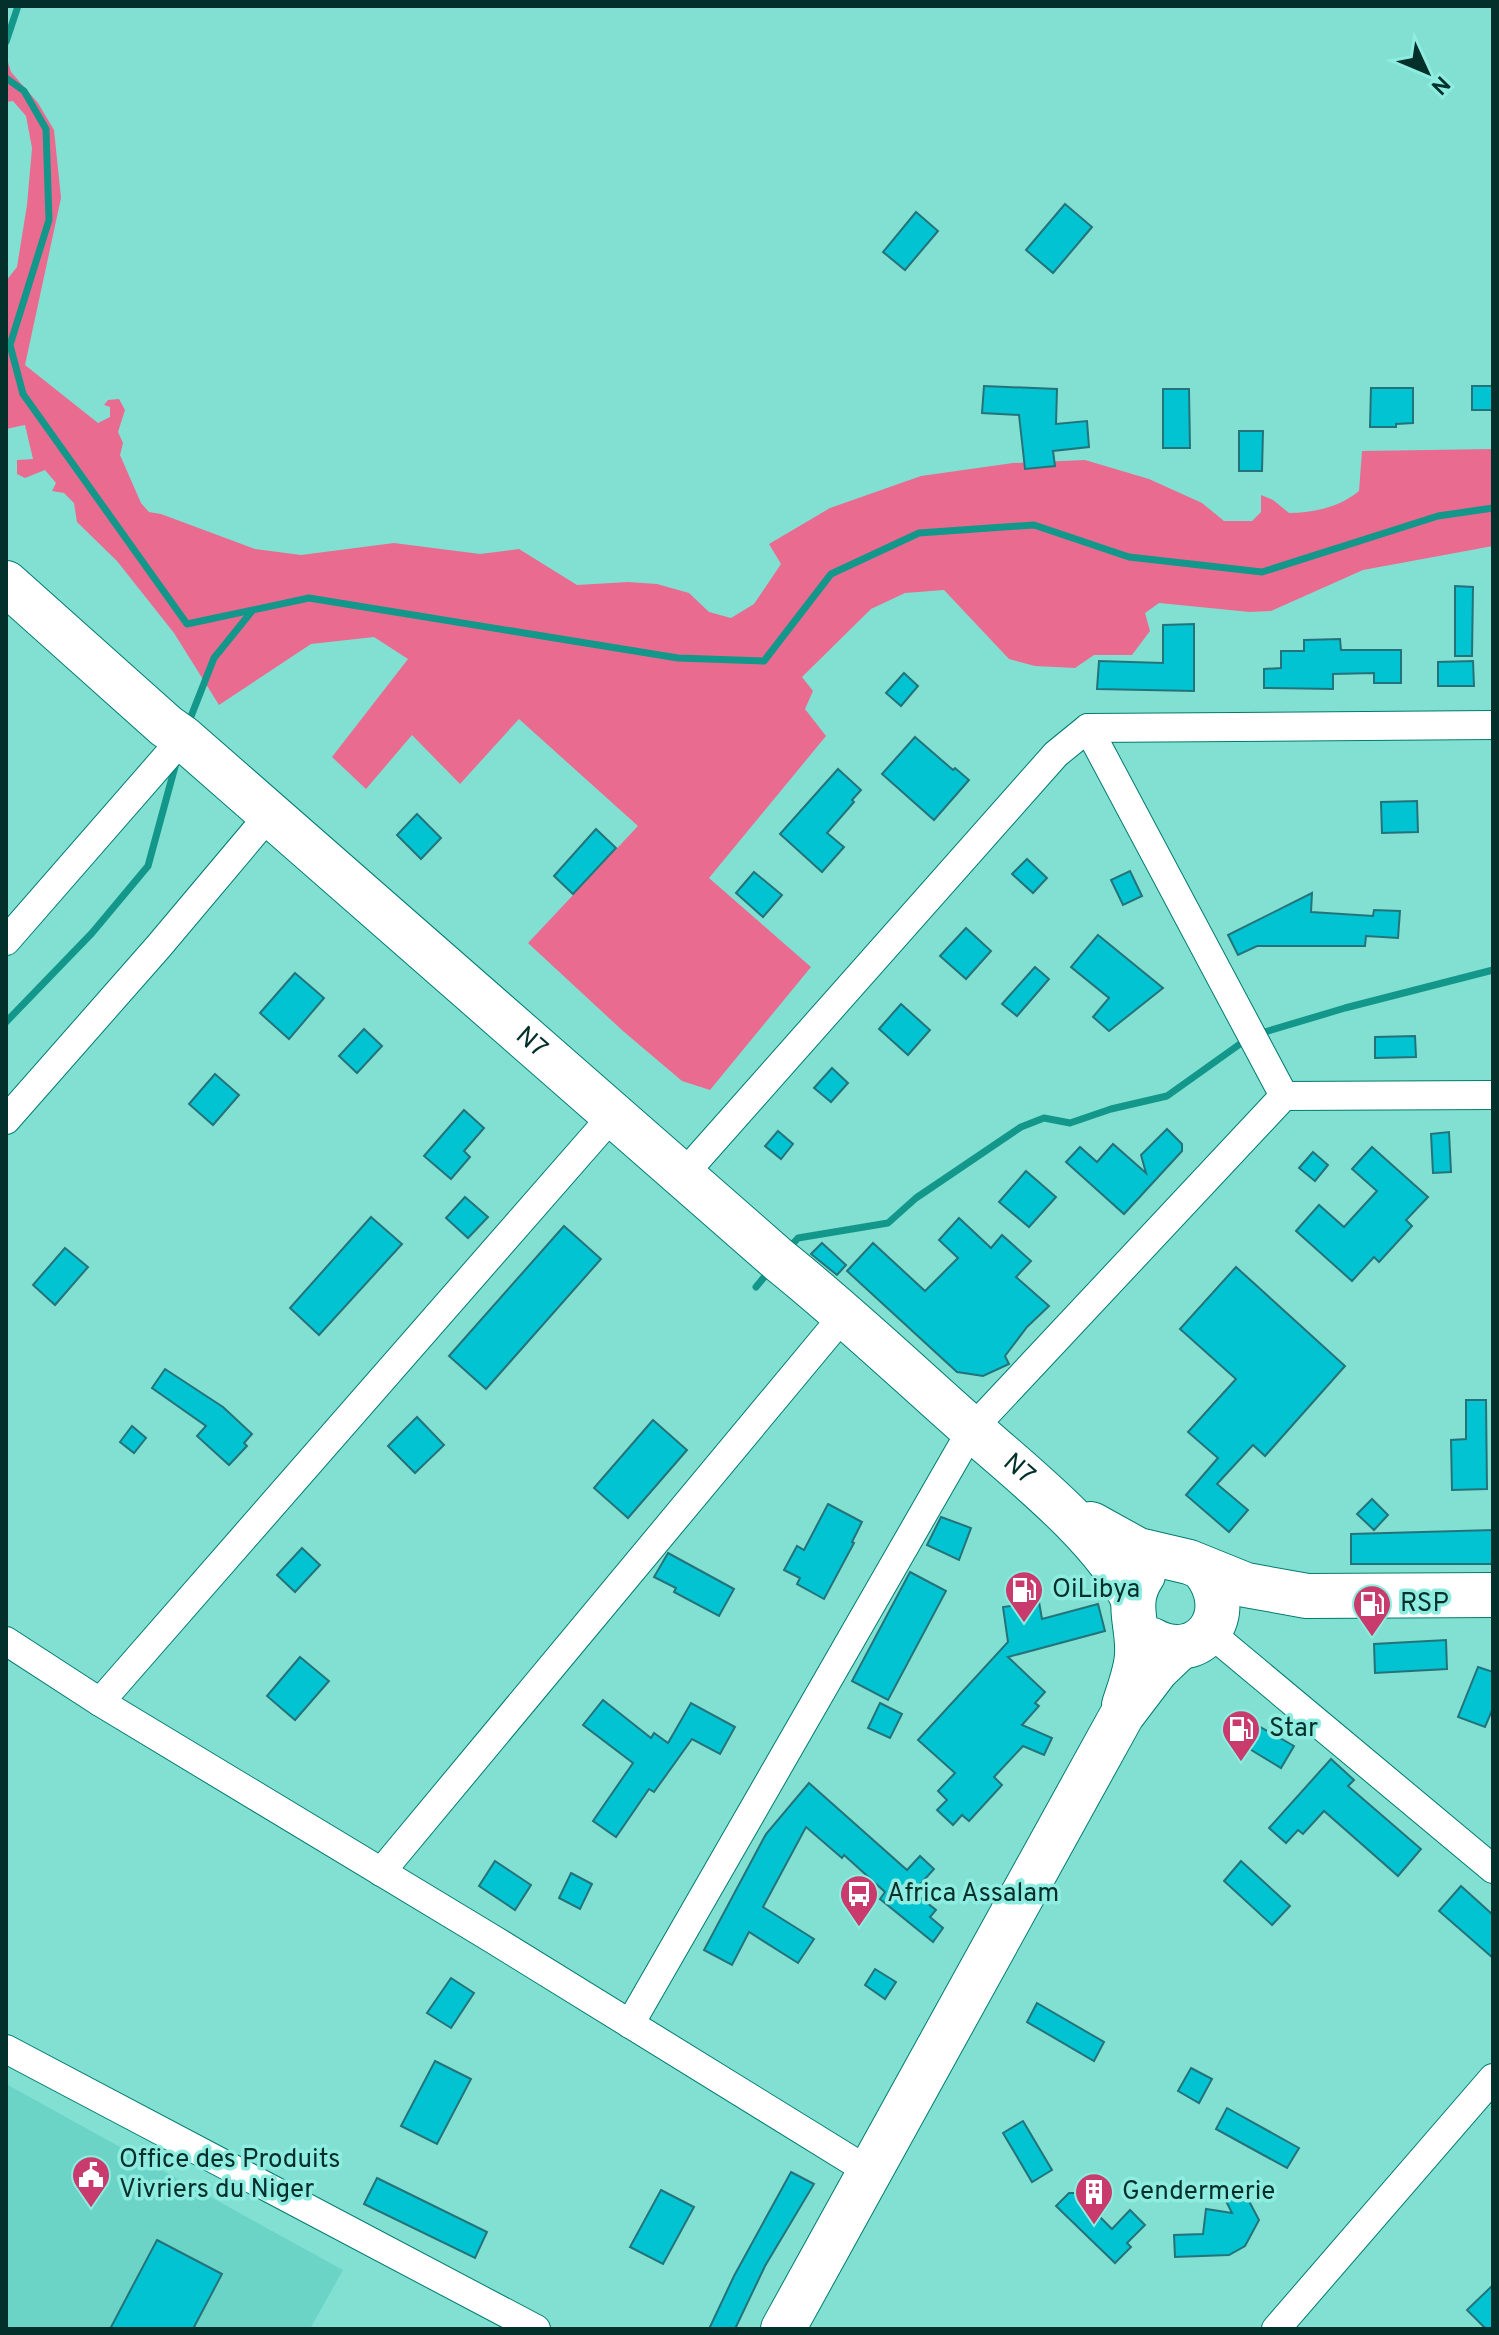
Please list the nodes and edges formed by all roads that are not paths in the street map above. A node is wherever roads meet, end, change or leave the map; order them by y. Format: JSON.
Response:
{"nodes":[{"id":1,"x":6,"y":583,"type":"edge"},
{"id":2,"x":1493,"y":725,"type":"edge"},
{"id":3,"x":1088,"y":728,"type":"junction"},
{"id":4,"x":183,"y":738,"type":"junction"},
{"id":5,"x":270,"y":814,"type":"junction"},
{"id":6,"x":6,"y":941,"type":"edge"},
{"id":7,"x":1493,"y":1095,"type":"edge"},
{"id":8,"x":1284,"y":1096,"type":"junction"},
{"id":9,"x":614,"y":1114,"type":"junction"},
{"id":10,"x":6,"y":1120,"type":"edge"},
{"id":11,"x":683,"y":1175,"type":"junction"},
{"id":12,"x":844,"y":1315,"type":"junction"},
{"id":13,"x":972,"y":1429,"type":"junction"},
{"id":14,"x":1054,"y":1502,"type":"junction"},
{"id":15,"x":1188,"y":1565,"type":"junction"},
{"id":16,"x":1493,"y":1595,"type":"edge"},
{"id":17,"x":1307,"y":1596,"type":"junction"},
{"id":18,"x":1135,"y":1611,"type":"junction"},
{"id":19,"x":1202,"y":1632,"type":"junction"},
{"id":20,"x":6,"y":1641,"type":"edge"},
{"id":21,"x":100,"y":1702,"type":"junction"},
{"id":22,"x":1122,"y":1715,"type":"junction"},
{"id":23,"x":1493,"y":1869,"type":"edge"},
{"id":24,"x":381,"y":1872,"type":"junction"},
{"id":25,"x":630,"y":2024,"type":"junction"},
{"id":26,"x":6,"y":2049,"type":"edge"},
{"id":27,"x":1493,"y":2078,"type":"edge"},
{"id":28,"x":870,"y":2172,"type":"junction"},
{"id":29,"x":536,"y":2329,"type":"edge"},
{"id":30,"x":783,"y":2329,"type":"edge"},
{"id":31,"x":1276,"y":2329,"type":"edge"}],
"edges":[{"from":1,"to":4,"type":"main road","name":"N7"},
{"from":2,"to":3,"type":"street"},
{"from":3,"to":8,"type":"street"},
{"from":3,"to":11,"type":"street"},
{"from":4,"to":5,"type":"main road","name":"N7"},
{"from":4,"to":6,"type":"street"},
{"from":5,"to":9,"type":"main road","name":"N7"},
{"from":5,"to":10,"type":"street"},
{"from":7,"to":8,"type":"street"},
{"from":8,"to":13,"type":"street"},
{"from":9,"to":11,"type":"main road","name":"N7"},
{"from":9,"to":21,"type":"street"},
{"from":11,"to":12,"type":"main road","name":"N7"},
{"from":12,"to":13,"type":"main road","name":"N7"},
{"from":12,"to":24,"type":"street"},
{"from":13,"to":14,"type":"main road","name":"N7"},
{"from":13,"to":25,"type":"street"},
{"from":14,"to":15,"type":"main road"},
{"from":14,"to":18,"type":"main road"},
{"from":15,"to":17,"type":"main road"},
{"from":15,"to":18,"type":"main road"},
{"from":15,"to":19,"type":"main road"},
{"from":16,"to":17,"type":"main road"},
{"from":17,"to":19,"type":"main road"},
{"from":18,"to":19,"type":"main road"},
{"from":18,"to":22,"type":"main road"},
{"from":19,"to":22,"type":"main road"},
{"from":19,"to":23,"type":"street"},
{"from":20,"to":21,"type":"street"},
{"from":21,"to":24,"type":"street"},
{"from":22,"to":28,"type":"main road"},
{"from":24,"to":25,"type":"street"},
{"from":25,"to":28,"type":"street"},
{"from":26,"to":29,"type":"street"},
{"from":27,"to":31,"type":"street"},
{"from":28,"to":30,"type":"main road"}]}
